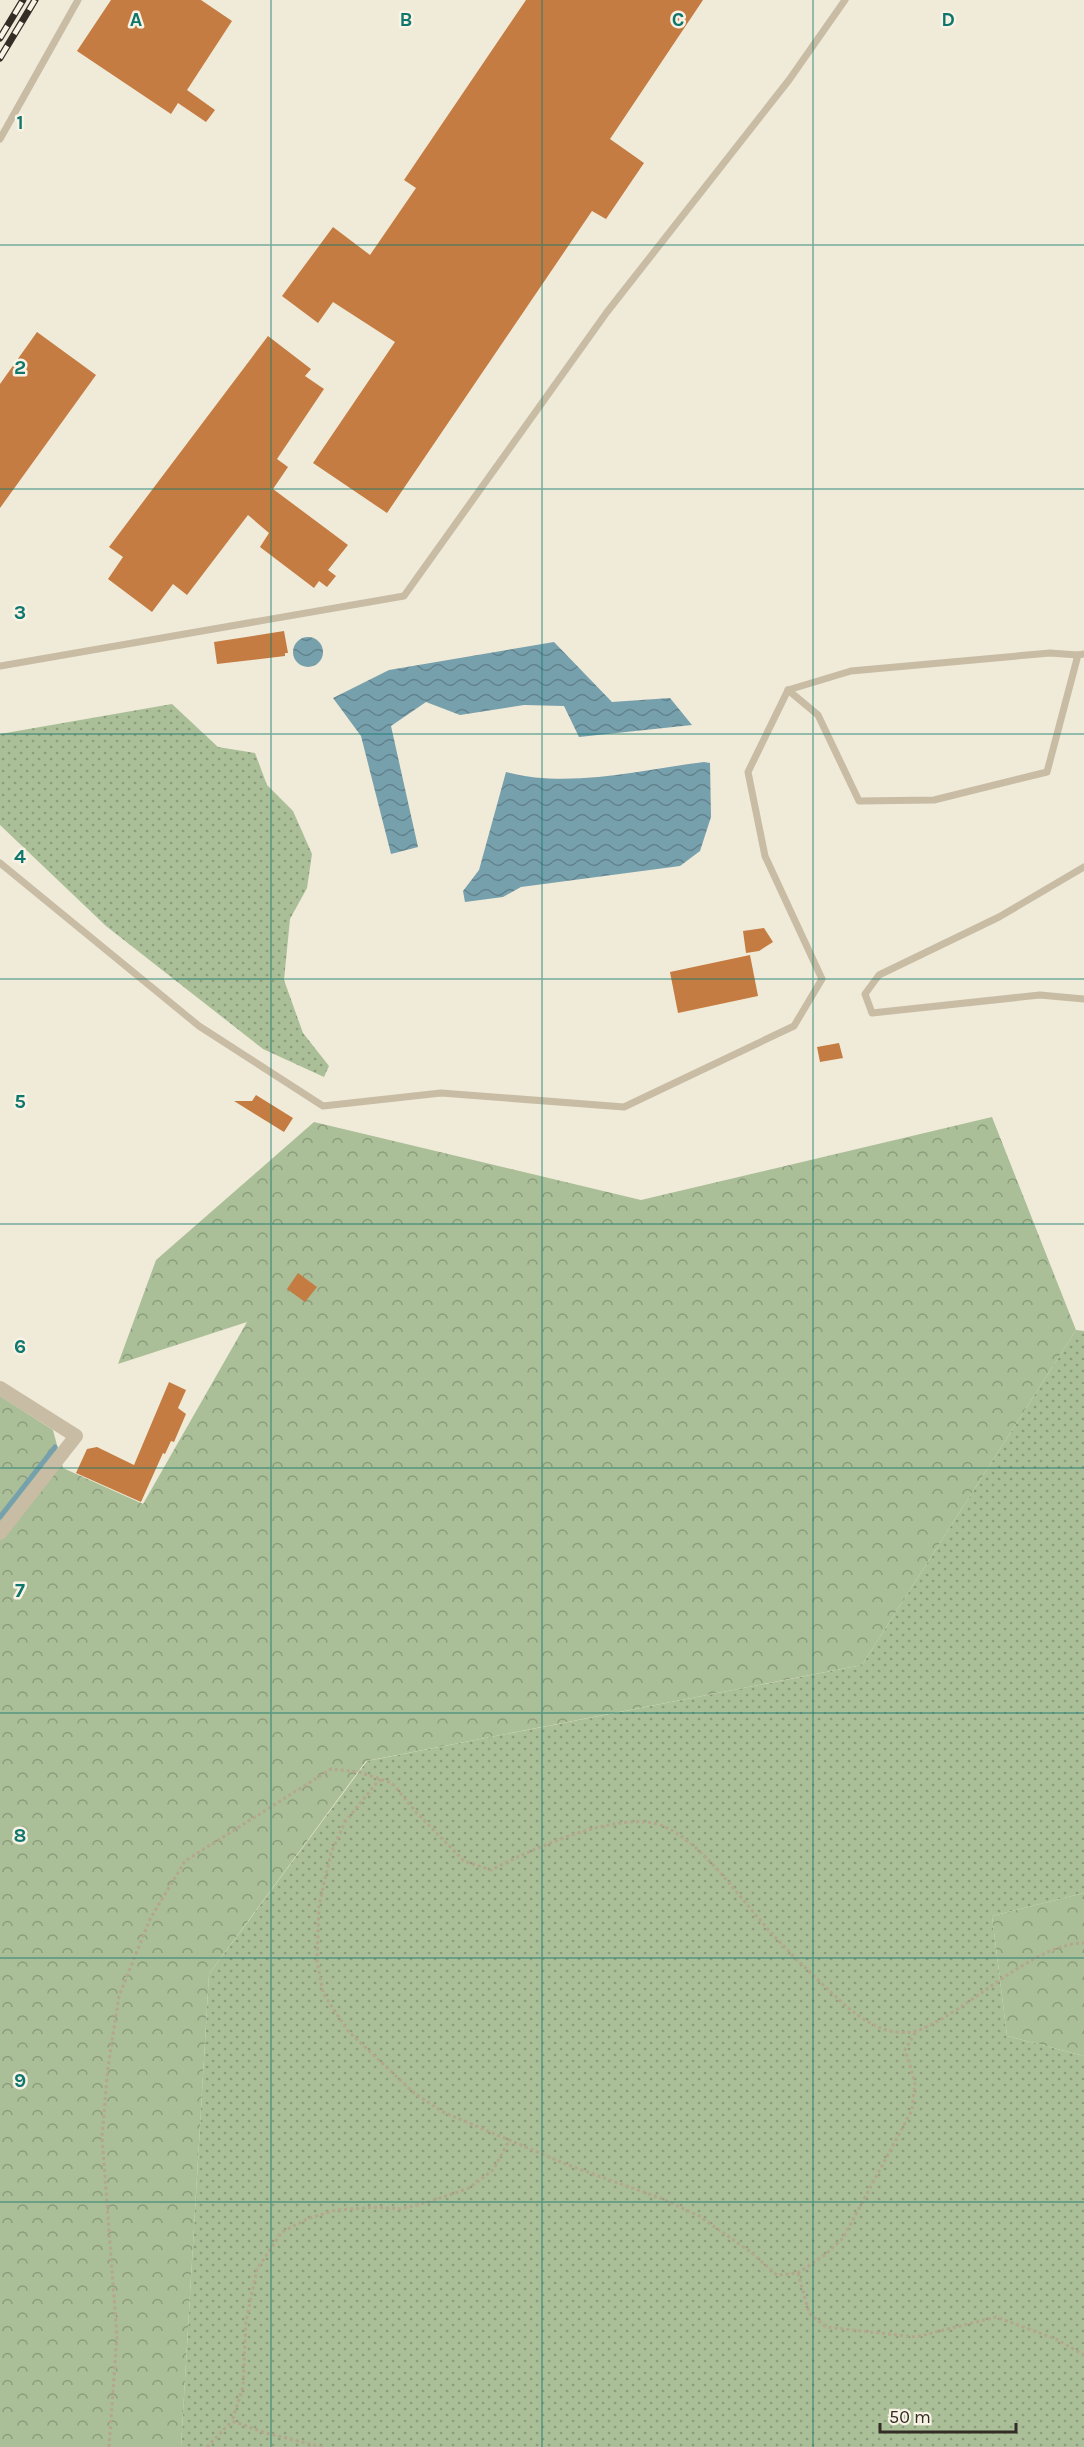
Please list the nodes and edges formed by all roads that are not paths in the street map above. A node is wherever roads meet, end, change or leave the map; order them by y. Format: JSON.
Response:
{"nodes":[{"id":1,"x":78,"y":0,"type":"edge"},
{"id":2,"x":844,"y":0,"type":"edge"},
{"id":3,"x":0,"y":138,"type":"edge"},
{"id":4,"x":1081,"y":654,"type":"edge"},
{"id":5,"x":0,"y":666,"type":"edge"},
{"id":6,"x":788,"y":690,"type":"junction"},
{"id":7,"x":0,"y":863,"type":"edge"},
{"id":8,"x":1084,"y":867,"type":"edge"},
{"id":9,"x":1084,"y":999,"type":"edge"},
{"id":10,"x":0,"y":1388,"type":"edge"},
{"id":11,"x":0,"y":1533,"type":"edge"}],
"edges":[{"from":1,"to":3,"type":"lane"},
{"from":2,"to":5,"type":"lane"},
{"from":4,"to":6,"type":"lane"},
{"from":4,"to":6,"type":"lane"},
{"from":6,"to":7,"type":"lane"},
{"from":8,"to":9,"type":"lane"},
{"from":10,"to":11,"type":"street"}]}
